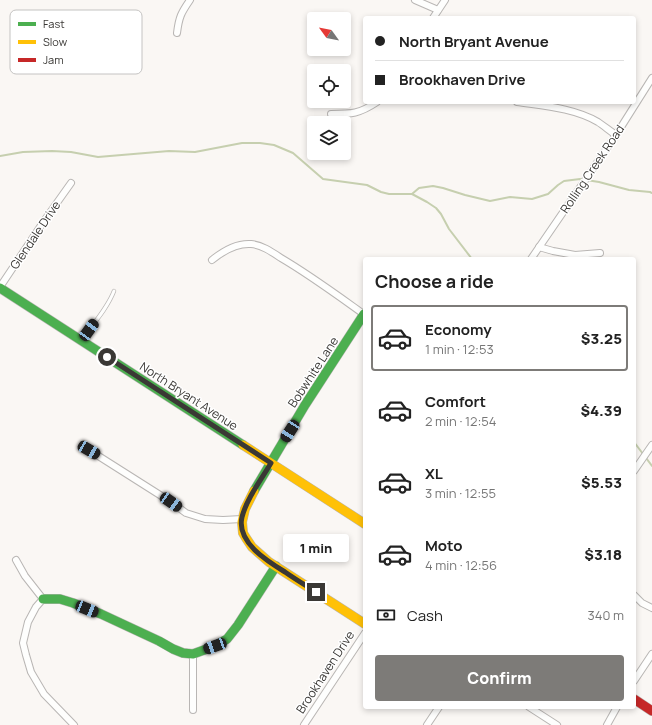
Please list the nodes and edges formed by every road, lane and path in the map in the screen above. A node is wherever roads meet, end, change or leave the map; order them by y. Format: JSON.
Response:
{"nodes":[{"id":1,"x":190,"y":0,"type":"edge"},
{"id":2,"x":415,"y":0,"type":"edge"},
{"id":3,"x":445,"y":0,"type":"edge"},
{"id":4,"x":438,"y":10,"type":"junction"},
{"id":5,"x":434,"y":16,"type":"edge"},
{"id":6,"x":177,"y":33,"type":"dead end"},
{"id":7,"x":652,"y":78,"type":"edge"},
{"id":8,"x":650,"y":86,"type":"edge"},
{"id":9,"x":374,"y":104,"type":"edge"},
{"id":10,"x":530,"y":104,"type":"edge"},
{"id":11,"x":331,"y":114,"type":"dead end"},
{"id":12,"x":616,"y":135,"type":"junction"},
{"id":13,"x":71,"y":183,"type":"dead end"},
{"id":14,"x":539,"y":247,"type":"junction"},
{"id":15,"x":600,"y":253,"type":"dead end"},
{"id":16,"x":532,"y":257,"type":"edge"},
{"id":17,"x":212,"y":260,"type":"dead end"},
{"id":18,"x":0,"y":287,"type":"edge"},
{"id":19,"x":114,"y":291,"type":"dead end"},
{"id":20,"x":363,"y":313,"type":"edge"},
{"id":21,"x":363,"y":317,"type":"edge"},
{"id":22,"x":81,"y":341,"type":"junction"},
{"id":23,"x":652,"y":445,"type":"edge"},
{"id":24,"x":89,"y":450,"type":"dead end"},
{"id":25,"x":271,"y":463,"type":"junction"},
{"id":26,"x":636,"y":468,"type":"edge"},
{"id":27,"x":242,"y":519,"type":"junction"},
{"id":28,"x":363,"y":523,"type":"edge"},
{"id":29,"x":16,"y":560,"type":"dead end"},
{"id":30,"x":276,"y":566,"type":"junction"},
{"id":31,"x":636,"y":597,"type":"edge"},
{"id":32,"x":43,"y":599,"type":"junction"},
{"id":33,"x":652,"y":608,"type":"edge"},
{"id":34,"x":363,"y":623,"type":"edge"},
{"id":35,"x":363,"y":636,"type":"edge"},
{"id":36,"x":193,"y":654,"type":"junction"},
{"id":37,"x":652,"y":654,"type":"edge"},
{"id":38,"x":636,"y":678,"type":"edge"},
{"id":39,"x":636,"y":700,"type":"edge"},
{"id":40,"x":438,"y":709,"type":"edge"},
{"id":41,"x":532,"y":709,"type":"edge"},
{"id":42,"x":616,"y":709,"type":"edge"},
{"id":43,"x":193,"y":710,"type":"dead end"},
{"id":44,"x":652,"y":711,"type":"edge"},
{"id":45,"x":548,"y":719,"type":"junction"},
{"id":46,"x":74,"y":725,"type":"edge"},
{"id":47,"x":304,"y":725,"type":"edge"},
{"id":48,"x":428,"y":725,"type":"edge"},
{"id":49,"x":544,"y":725,"type":"edge"},
{"id":50,"x":557,"y":725,"type":"edge"},
{"id":51,"x":607,"y":725,"type":"edge"}],
"edges":[{"from":1,"to":6,"type":"street"},
{"from":2,"to":4,"type":"street"},
{"from":3,"to":4,"type":"street"},
{"from":4,"to":5,"type":"street"},
{"from":7,"to":8,"type":"street","name":"Rolling Creek Road"},
{"from":8,"to":12,"type":"street","name":"Rolling Creek Road"},
{"from":9,"to":11,"type":"street"},
{"from":10,"to":12,"type":"street"},
{"from":12,"to":14,"type":"street","name":"Rolling Creek Road"},
{"from":13,"to":18,"type":"street","name":"Glendale Drive"},
{"from":14,"to":15,"type":"street"},
{"from":14,"to":16,"type":"street","name":"Rolling Creek Road"},
{"from":17,"to":20,"type":"street"},
{"from":18,"to":22,"type":"street","name":"North Bryant Avenue"},
{"from":19,"to":22,"type":"lane"},
{"from":21,"to":25,"type":"street","name":"Bobwhite Lane"},
{"from":22,"to":25,"type":"street","name":"North Bryant Avenue"},
{"from":23,"to":26,"type":"street"},
{"from":24,"to":27,"type":"street"},
{"from":25,"to":27,"type":"street"},
{"from":25,"to":28,"type":"street","name":"North Bryant Avenue"},
{"from":27,"to":30,"type":"street","name":"Brookhaven Drive"},
{"from":29,"to":32,"type":"street"},
{"from":30,"to":34,"type":"street","name":"Brookhaven Drive"},
{"from":30,"to":36,"type":"street"},
{"from":31,"to":33,"type":"street"},
{"from":32,"to":36,"type":"street"},
{"from":32,"to":46,"type":"street"},
{"from":35,"to":47,"type":"street","name":"Brookhaven Drive"},
{"from":36,"to":43,"type":"street"},
{"from":37,"to":38,"type":"street"},
{"from":39,"to":44,"type":"street"},
{"from":40,"to":48,"type":"street"},
{"from":41,"to":45,"type":"street"},
{"from":42,"to":51,"type":"street"},
{"from":45,"to":49,"type":"street"},
{"from":45,"to":50,"type":"street"}]}
